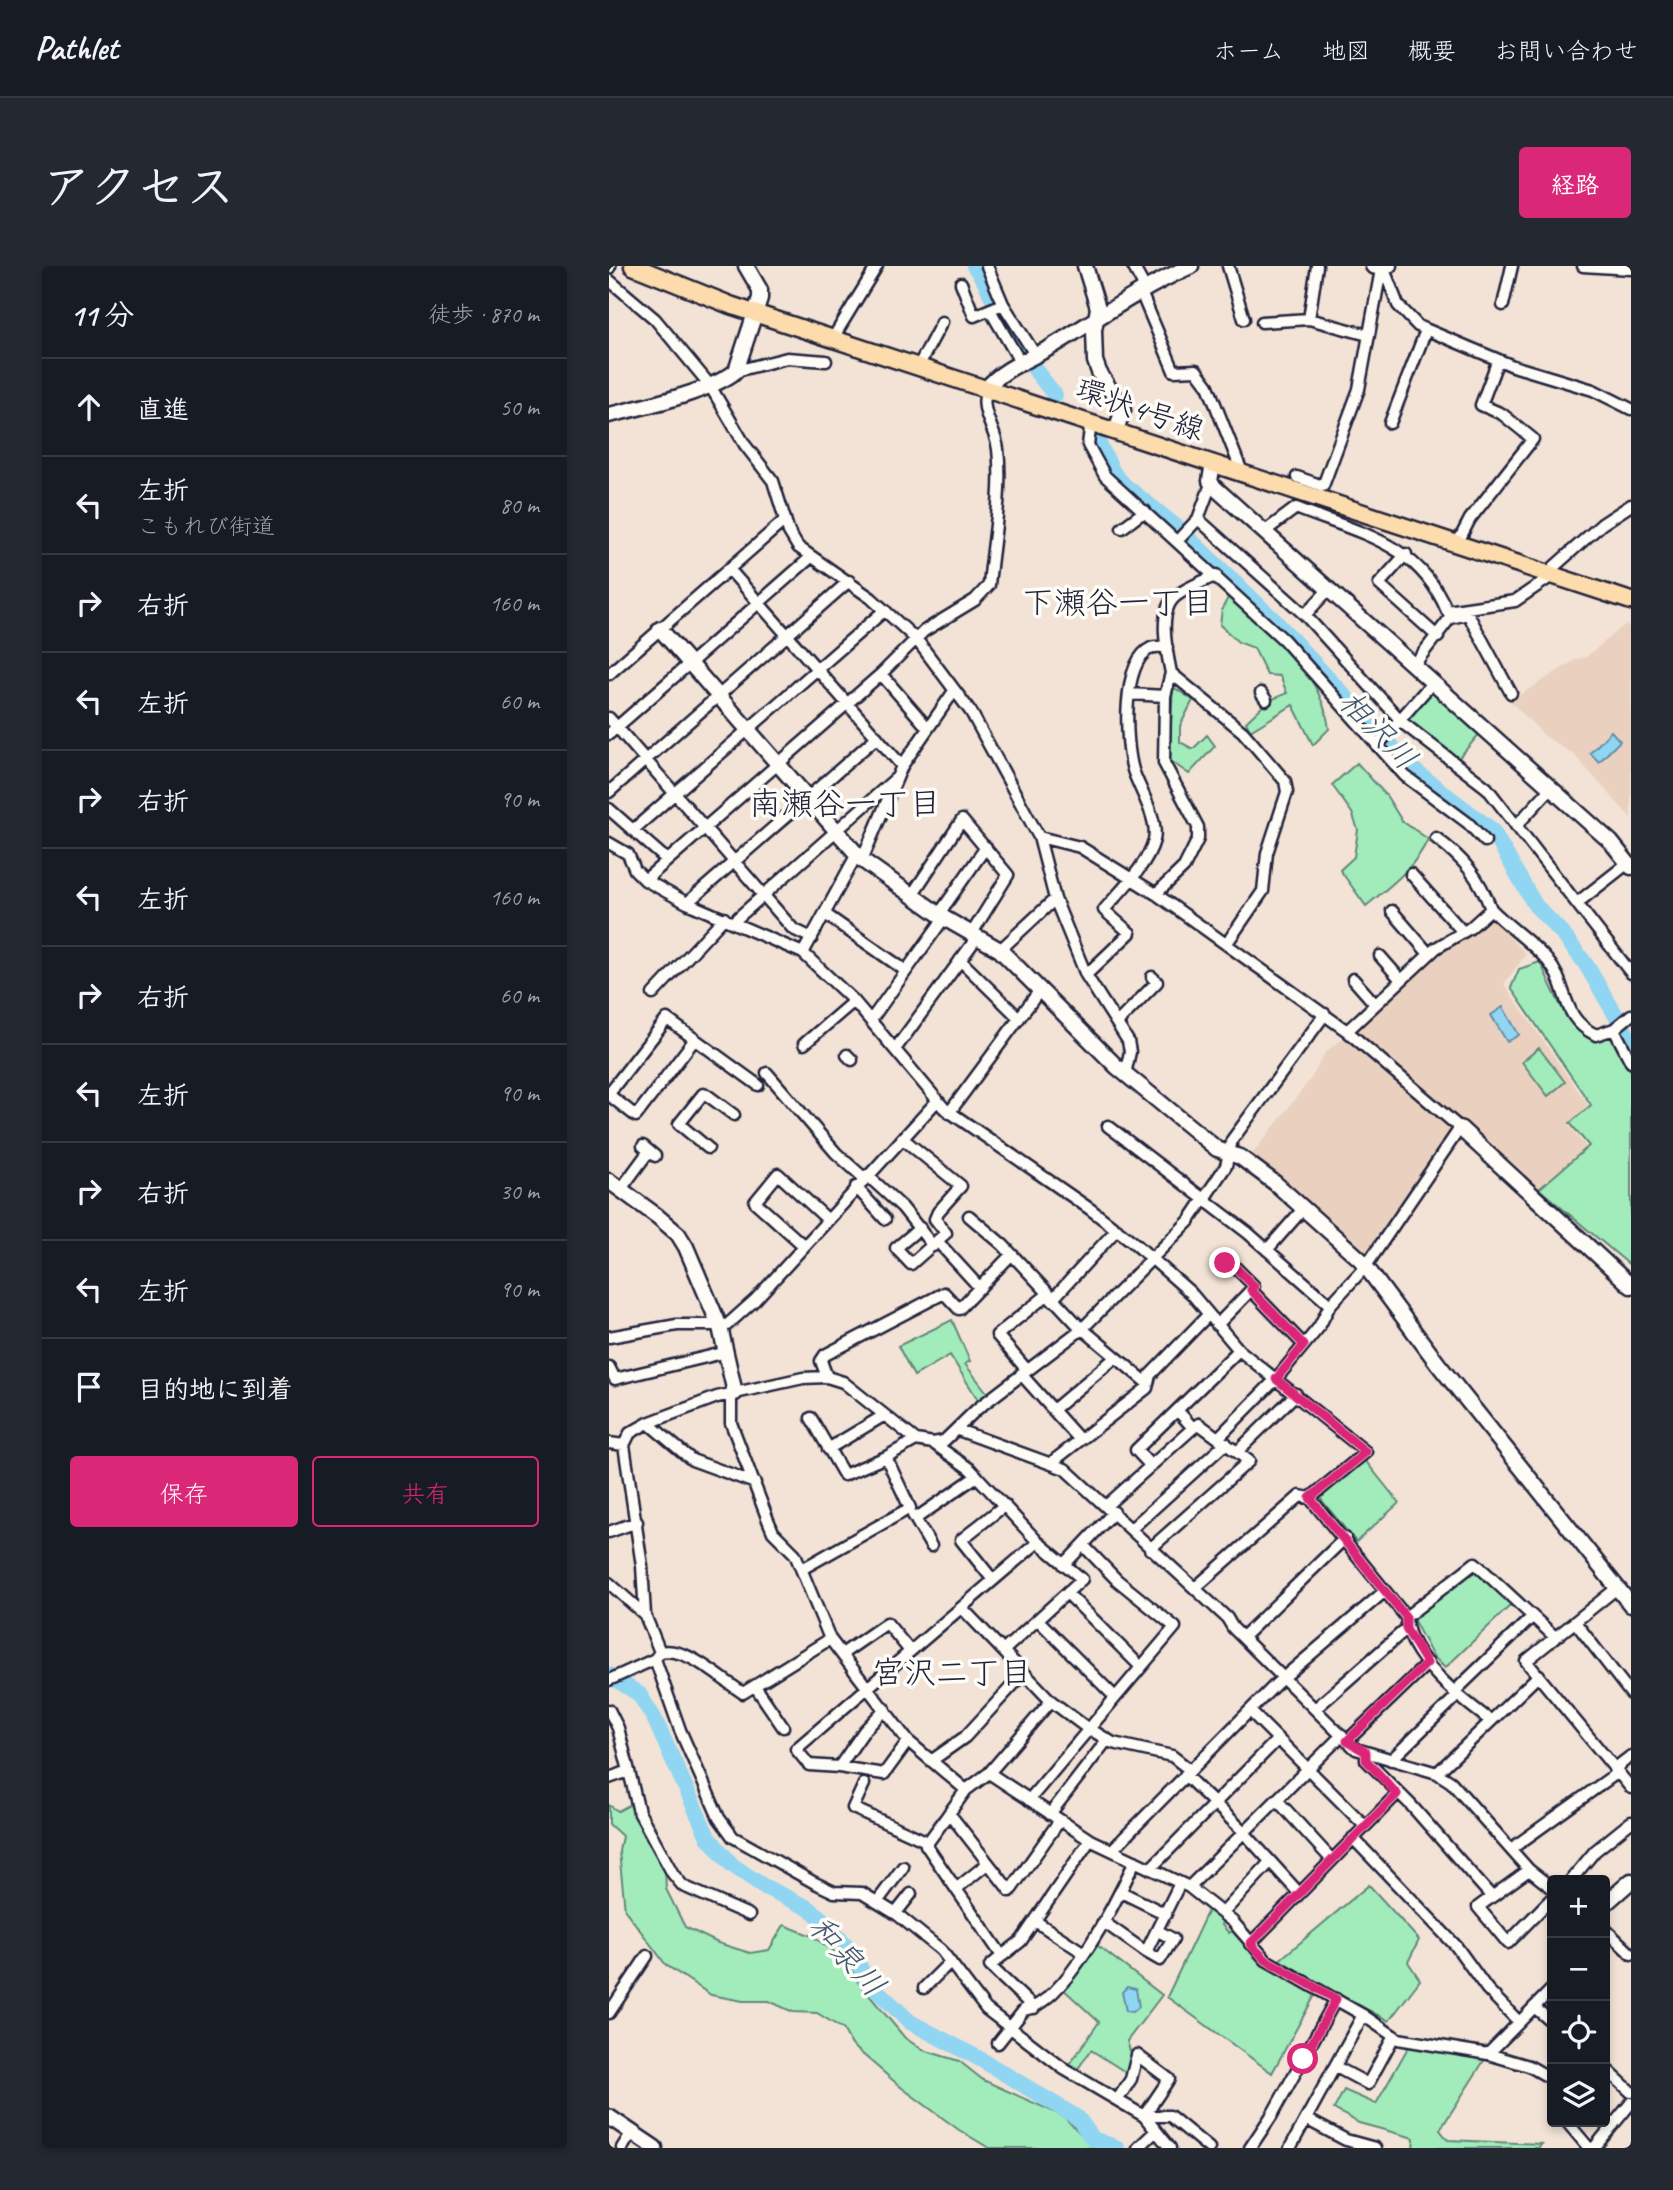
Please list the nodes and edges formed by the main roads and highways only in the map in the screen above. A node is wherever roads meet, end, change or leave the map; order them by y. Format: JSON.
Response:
{"nodes":[{"id":1,"x":633,"y":266,"type":"edge"},
{"id":2,"x":1631,"y":601,"type":"edge"}],
"edges":[{"from":1,"to":2,"type":"main road","name":"環状4号線"}]}
